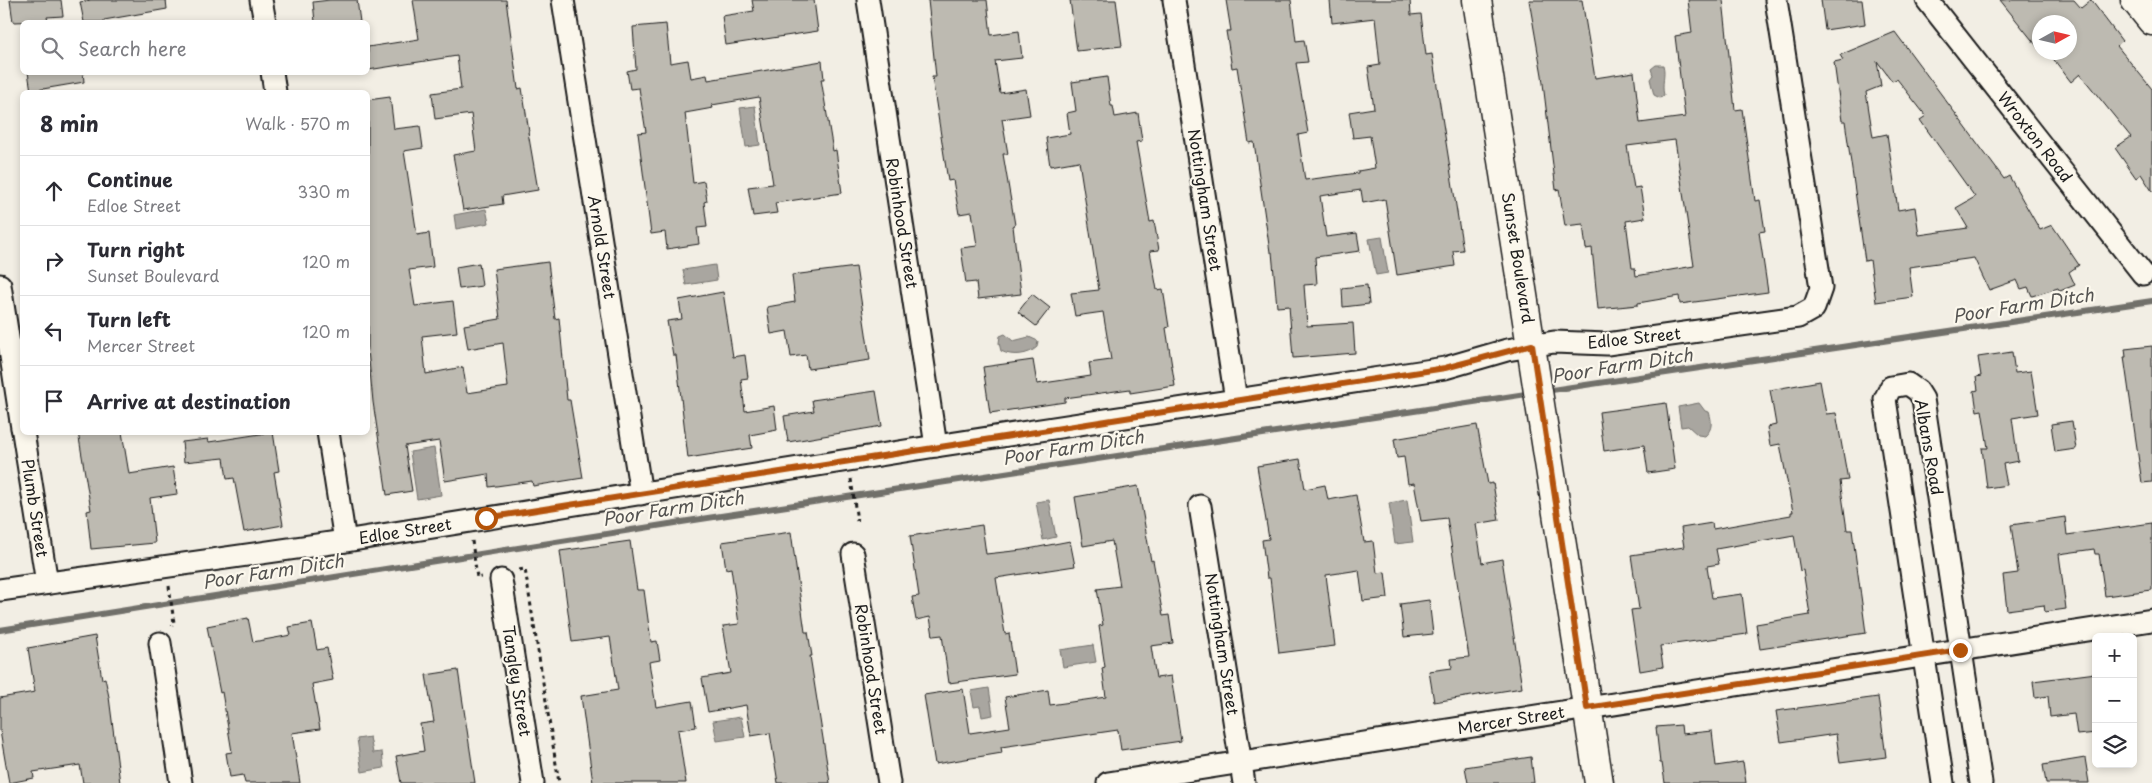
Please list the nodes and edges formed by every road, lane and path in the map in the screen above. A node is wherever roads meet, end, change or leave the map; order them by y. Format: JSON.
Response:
{"nodes":[{"id":1,"x":261,"y":0,"type":"edge"},
{"id":2,"x":563,"y":0,"type":"edge"},
{"id":3,"x":868,"y":0,"type":"edge"},
{"id":4,"x":1174,"y":0,"type":"edge"},
{"id":5,"x":1478,"y":0,"type":"edge"},
{"id":6,"x":1776,"y":0,"type":"edge"},
{"id":7,"x":1927,"y":0,"type":"edge"},
{"id":8,"x":2135,"y":0,"type":"edge"},
{"id":9,"x":265,"y":20,"type":"edge"},
{"id":10,"x":2152,"y":21,"type":"edge"},
{"id":11,"x":273,"y":75,"type":"edge"},
{"id":12,"x":276,"y":90,"type":"edge"},
{"id":13,"x":2143,"y":274,"type":"dead end"},
{"id":14,"x":0,"y":285,"type":"edge"},
{"id":15,"x":1532,"y":345,"type":"junction"},
{"id":16,"x":1236,"y":400,"type":"junction"},
{"id":17,"x":20,"y":415,"type":"edge"},
{"id":18,"x":23,"y":435,"type":"edge"},
{"id":19,"x":328,"y":435,"type":"edge"},
{"id":20,"x":936,"y":446,"type":"junction"},
{"id":21,"x":852,"y":484,"type":"dead end"},
{"id":22,"x":641,"y":494,"type":"junction"},
{"id":23,"x":1200,"y":506,"type":"dead end"},
{"id":24,"x":857,"y":521,"type":"dead end"},
{"id":25,"x":345,"y":541,"type":"junction"},
{"id":26,"x":473,"y":545,"type":"dead end"},
{"id":27,"x":853,"y":554,"type":"dead end"},
{"id":28,"x":477,"y":578,"type":"dead end"},
{"id":29,"x":501,"y":580,"type":"dead end"},
{"id":30,"x":47,"y":583,"type":"junction"},
{"id":31,"x":0,"y":590,"type":"edge"},
{"id":32,"x":170,"y":591,"type":"dead end"},
{"id":33,"x":173,"y":615,"type":"dead end"},
{"id":34,"x":2152,"y":620,"type":"edge"},
{"id":35,"x":160,"y":643,"type":"dead end"},
{"id":36,"x":1960,"y":650,"type":"junction"},
{"id":37,"x":1923,"y":656,"type":"junction"},
{"id":38,"x":1587,"y":708,"type":"junction"},
{"id":39,"x":1242,"y":773,"type":"edge"},
{"id":40,"x":181,"y":783,"type":"edge"},
{"id":41,"x":533,"y":783,"type":"edge"},
{"id":42,"x":889,"y":783,"type":"edge"},
{"id":43,"x":1108,"y":783,"type":"edge"},
{"id":44,"x":1599,"y":783,"type":"edge"},
{"id":45,"x":1943,"y":783,"type":"edge"},
{"id":46,"x":1981,"y":783,"type":"edge"}],
"edges":[{"from":1,"to":9,"type":"street"},
{"from":2,"to":22,"type":"street","name":"Arnold Street"},
{"from":3,"to":20,"type":"street","name":"Robinhood Street"},
{"from":4,"to":16,"type":"street","name":"Nottingham Street"},
{"from":5,"to":15,"type":"street","name":"Sunset Boulevard"},
{"from":6,"to":15,"type":"street","name":"Edloe Street"},
{"from":7,"to":13,"type":"street","name":"Wroxton Road"},
{"from":8,"to":10,"type":"street"},
{"from":11,"to":12,"type":"street"},
{"from":14,"to":17,"type":"street"},
{"from":15,"to":16,"type":"street","name":"Edloe Street"},
{"from":15,"to":38,"type":"street","name":"Sunset Boulevard"},
{"from":16,"to":20,"type":"street","name":"Edloe Street"},
{"from":18,"to":30,"type":"street","name":"Plumb Street"},
{"from":19,"to":25,"type":"street"},
{"from":20,"to":22,"type":"street","name":"Edloe Street"},
{"from":21,"to":24,"type":"path"},
{"from":22,"to":25,"type":"street","name":"Edloe Street"},
{"from":23,"to":39,"type":"street","name":"Nottingham Street"},
{"from":25,"to":30,"type":"street","name":"Edloe Street"},
{"from":26,"to":28,"type":"path"},
{"from":27,"to":42,"type":"street","name":"Robinhood Street"},
{"from":29,"to":41,"type":"street","name":"Tangley Street"},
{"from":30,"to":31,"type":"street","name":"Edloe Street"},
{"from":32,"to":33,"type":"path"},
{"from":34,"to":36,"type":"street","name":"Mercer Street"},
{"from":35,"to":40,"type":"street"},
{"from":36,"to":37,"type":"street","name":"Mercer Street"},
{"from":36,"to":37,"type":"street","name":"Albans Road"},
{"from":36,"to":46,"type":"street","name":"Albans Road"},
{"from":37,"to":38,"type":"street","name":"Mercer Street"},
{"from":37,"to":45,"type":"street","name":"Albans Road"},
{"from":38,"to":39,"type":"street","name":"Mercer Street"},
{"from":38,"to":44,"type":"street","name":"Sunset Boulevard"},
{"from":39,"to":43,"type":"street","name":"Mercer Street"}]}
